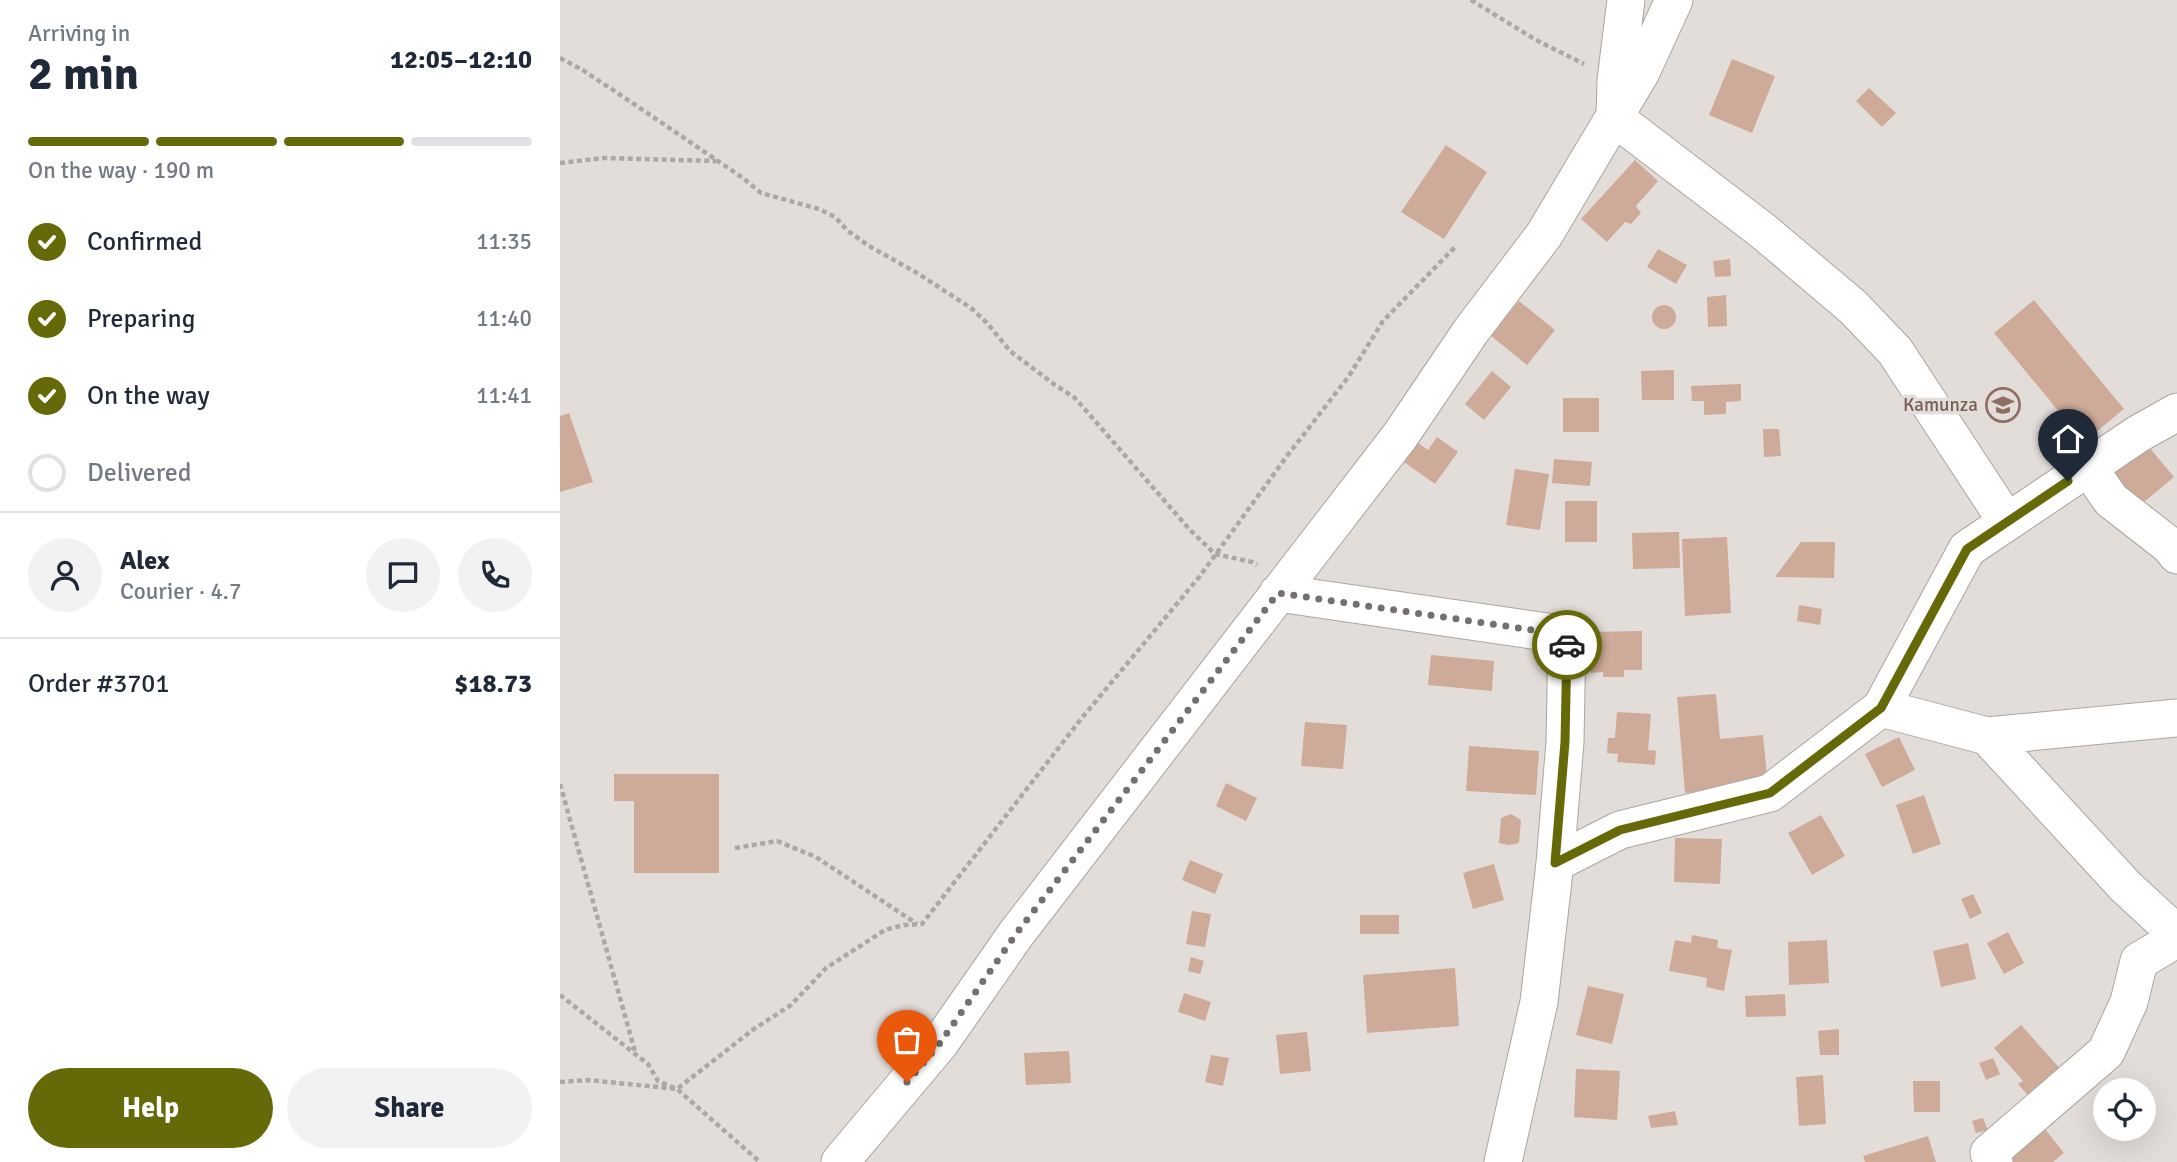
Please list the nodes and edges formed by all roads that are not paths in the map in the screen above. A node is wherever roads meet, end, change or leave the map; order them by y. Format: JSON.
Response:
{"nodes":[{"id":1,"x":1626,"y":0,"type":"edge"},
{"id":2,"x":1674,"y":0,"type":"edge"},
{"id":3,"x":1615,"y":118,"type":"junction"},
{"id":4,"x":2177,"y":412,"type":"edge"},
{"id":5,"x":2088,"y":467,"type":"junction"},
{"id":6,"x":2007,"y":522,"type":"junction"},
{"id":7,"x":2177,"y":555,"type":"edge"},
{"id":8,"x":1278,"y":593,"type":"junction"},
{"id":9,"x":1881,"y":708,"type":"junction"},
{"id":10,"x":2177,"y":718,"type":"edge"},
{"id":11,"x":1987,"y":736,"type":"junction"},
{"id":12,"x":1555,"y":863,"type":"junction"},
{"id":13,"x":2177,"y":935,"type":"edge"},
{"id":14,"x":840,"y":1162,"type":"edge"},
{"id":15,"x":1503,"y":1162,"type":"edge"},
{"id":16,"x":1994,"y":1162,"type":"edge"}],
"edges":[{"from":1,"to":3,"type":"street"},
{"from":2,"to":3,"type":"street"},
{"from":3,"to":6,"type":"street"},
{"from":3,"to":8,"type":"street"},
{"from":4,"to":5,"type":"street"},
{"from":5,"to":6,"type":"street"},
{"from":5,"to":7,"type":"street"},
{"from":6,"to":9,"type":"street"},
{"from":8,"to":12,"type":"street"},
{"from":8,"to":14,"type":"street"},
{"from":9,"to":11,"type":"street"},
{"from":9,"to":12,"type":"street"},
{"from":10,"to":11,"type":"street"},
{"from":11,"to":13,"type":"street"},
{"from":12,"to":15,"type":"street"},
{"from":13,"to":16,"type":"street"}]}
